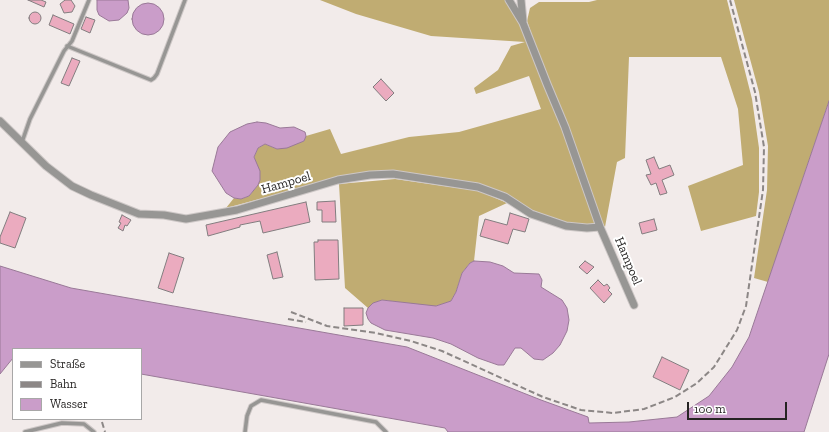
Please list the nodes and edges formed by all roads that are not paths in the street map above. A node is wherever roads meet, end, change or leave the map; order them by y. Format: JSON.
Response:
{"nodes":[{"id":1,"x":89,"y":0,"type":"edge"},
{"id":2,"x":185,"y":0,"type":"edge"},
{"id":3,"x":509,"y":0,"type":"edge"},
{"id":4,"x":520,"y":0,"type":"edge"},
{"id":5,"x":523,"y":23,"type":"junction"},
{"id":6,"x":68,"y":46,"type":"junction"},
{"id":7,"x":0,"y":121,"type":"edge"},
{"id":8,"x":22,"y":142,"type":"junction"},
{"id":9,"x":600,"y":226,"type":"junction"},
{"id":10,"x":634,"y":305,"type":"dead end"},
{"id":11,"x":25,"y":432,"type":"edge"},
{"id":12,"x":94,"y":432,"type":"edge"},
{"id":13,"x":245,"y":432,"type":"edge"},
{"id":14,"x":386,"y":432,"type":"edge"}],
"edges":[{"from":1,"to":6,"type":"lane"},
{"from":2,"to":6,"type":"lane"},
{"from":3,"to":5,"type":"street","name":"Hampoel"},
{"from":4,"to":5,"type":"street","name":"Hampoel"},
{"from":5,"to":9,"type":"street","name":"Hampoel"},
{"from":6,"to":8,"type":"lane"},
{"from":7,"to":8,"type":"street","name":"Hampoel"},
{"from":8,"to":9,"type":"street","name":"Hampoel"},
{"from":9,"to":10,"type":"street","name":"Hampoel"},
{"from":11,"to":12,"type":"lane"},
{"from":13,"to":14,"type":"lane"}]}
